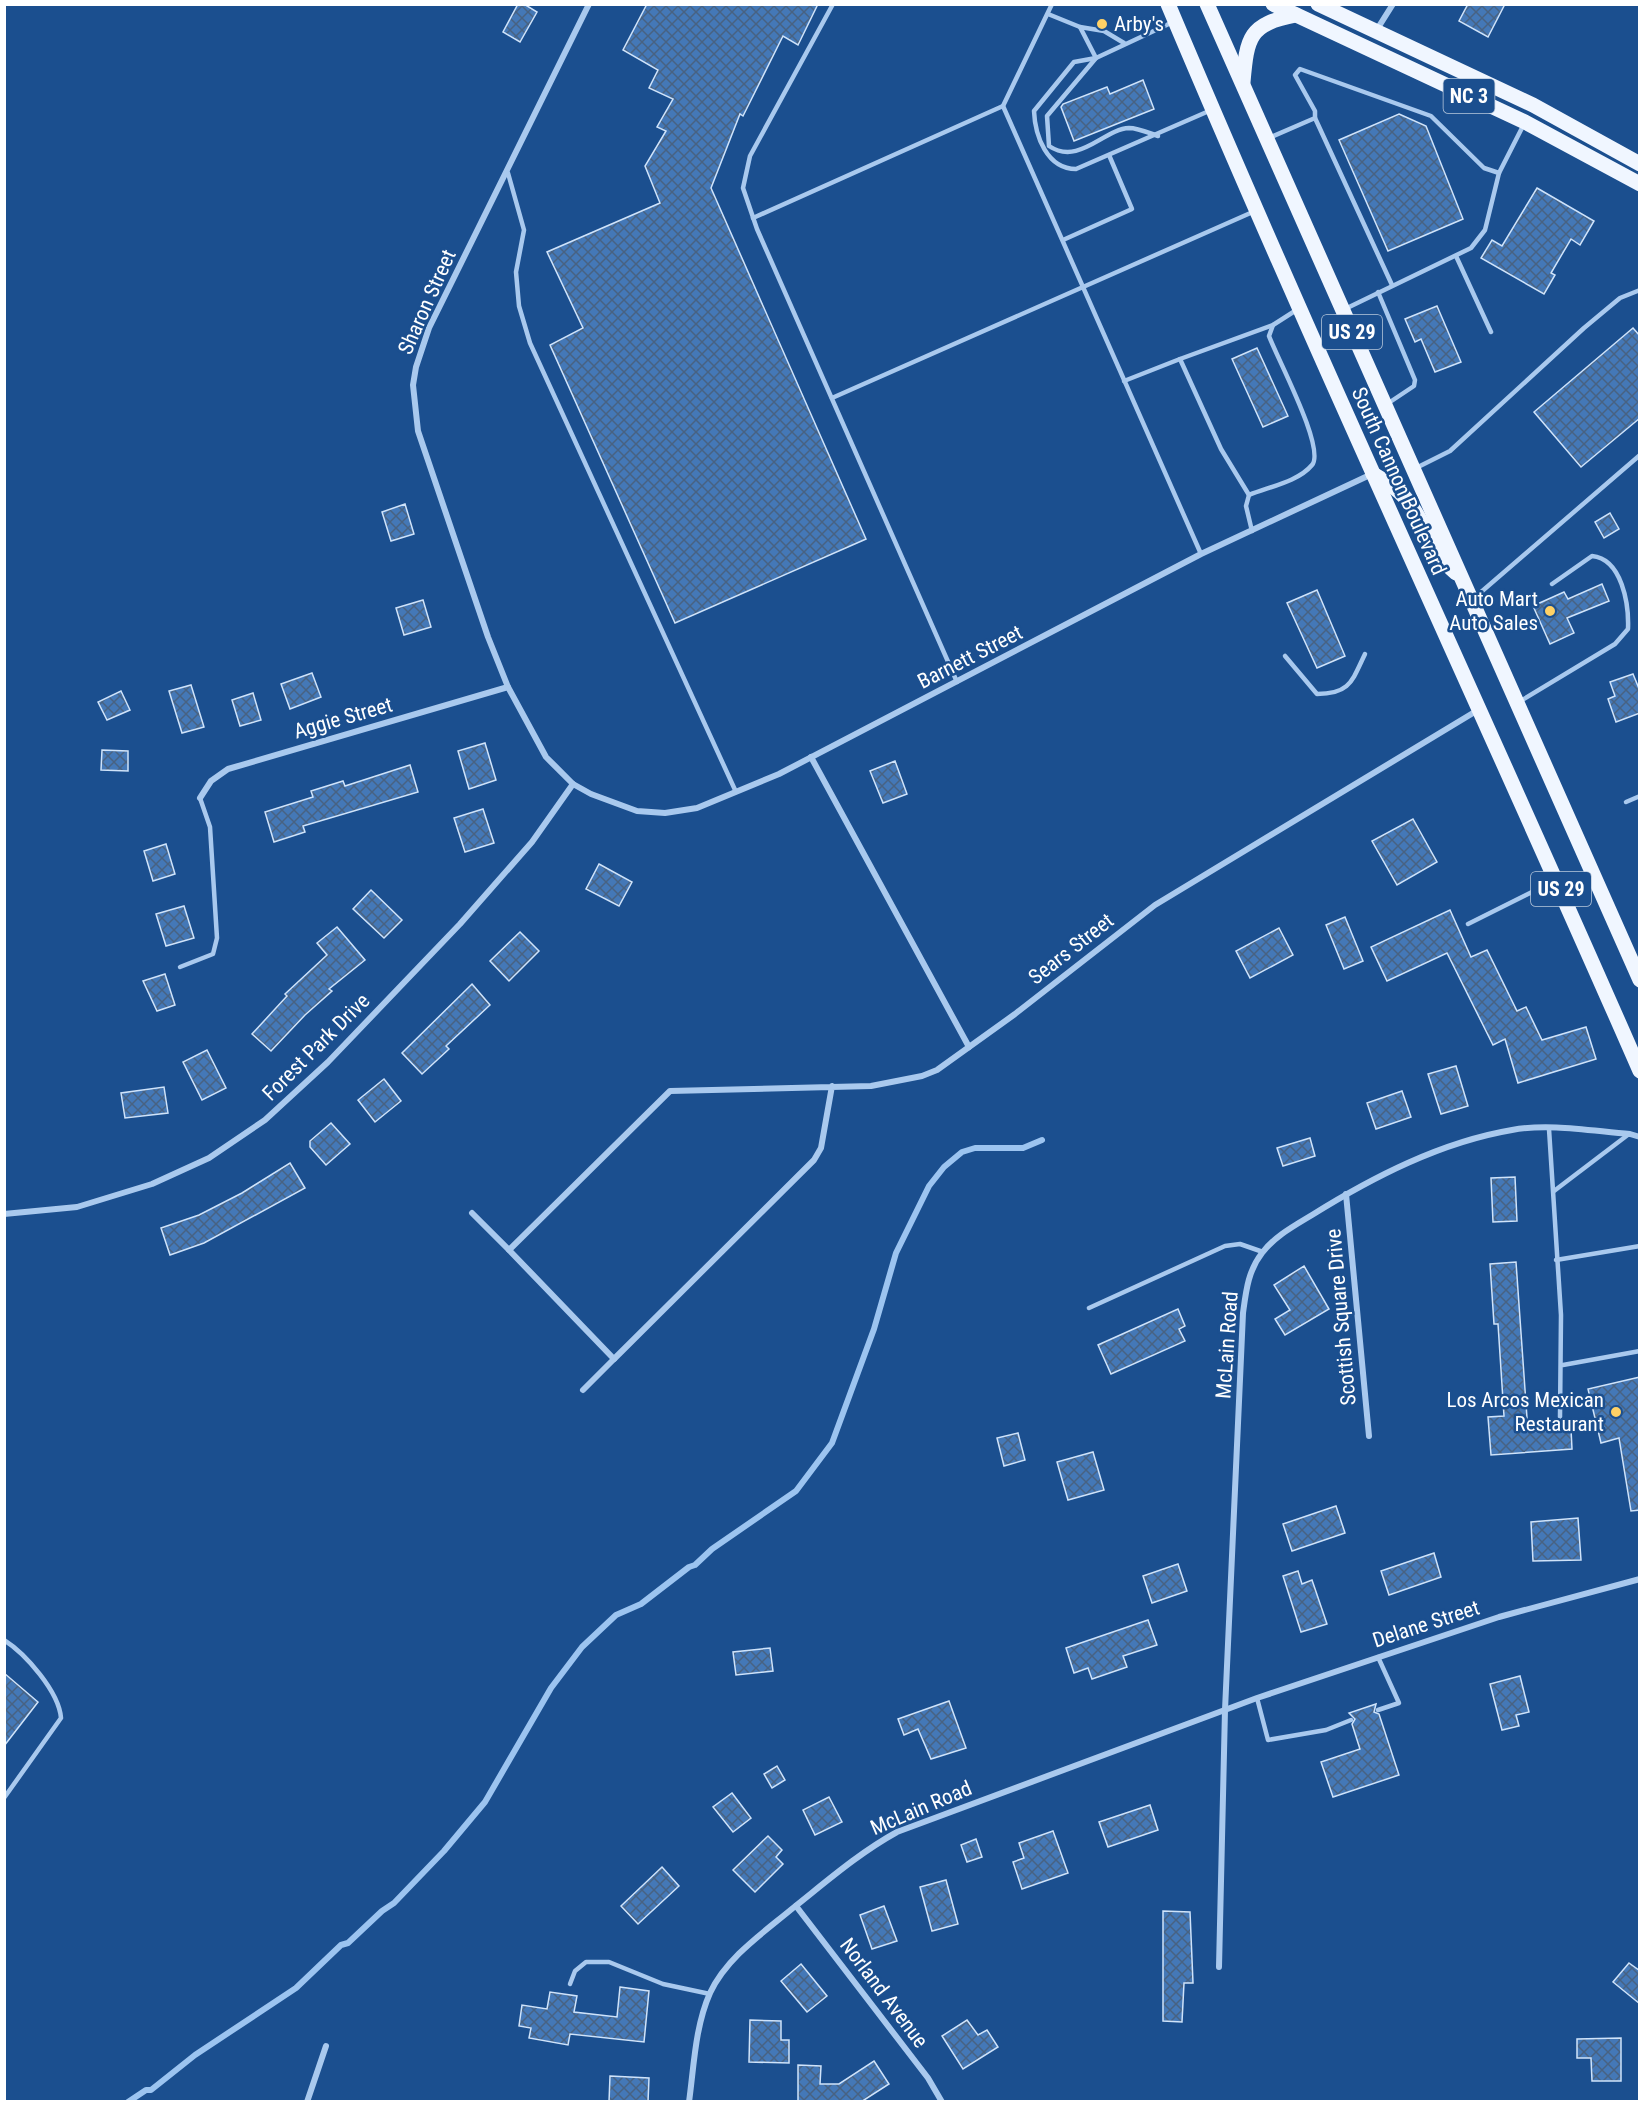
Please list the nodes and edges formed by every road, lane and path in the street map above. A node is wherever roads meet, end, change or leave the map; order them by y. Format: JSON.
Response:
{"nodes":[{"id":1,"x":589,"y":4,"type":"edge"},
{"id":2,"x":833,"y":4,"type":"edge"},
{"id":3,"x":1052,"y":4,"type":"edge"},
{"id":4,"x":1168,"y":4,"type":"edge"},
{"id":5,"x":1206,"y":4,"type":"edge"},
{"id":6,"x":1273,"y":4,"type":"edge"},
{"id":7,"x":1318,"y":4,"type":"edge"},
{"id":8,"x":1393,"y":4,"type":"edge"},
{"id":9,"x":1048,"y":14,"type":"junction"},
{"id":10,"x":1296,"y":15,"type":"junction"},
{"id":11,"x":1175,"y":21,"type":"junction"},
{"id":12,"x":1080,"y":27,"type":"junction"},
{"id":13,"x":1376,"y":31,"type":"junction"},
{"id":14,"x":1124,"y":44,"type":"junction"},
{"id":15,"x":1096,"y":58,"type":"junction"},
{"id":16,"x":1242,"y":85,"type":"junction"},
{"id":17,"x":1003,"y":106,"type":"junction"},
{"id":18,"x":1214,"y":109,"type":"junction"},
{"id":19,"x":1315,"y":118,"type":"junction"},
{"id":20,"x":1525,"y":122,"type":"junction"},
{"id":21,"x":1158,"y":136,"type":"junction"},
{"id":22,"x":1266,"y":139,"type":"junction"},
{"id":23,"x":1109,"y":155,"type":"junction"},
{"id":24,"x":1640,"y":164,"type":"edge"},
{"id":25,"x":508,"y":173,"type":"junction"},
{"id":26,"x":1498,"y":173,"type":"junction"},
{"id":27,"x":1640,"y":184,"type":"edge"},
{"id":28,"x":1257,"y":210,"type":"junction"},
{"id":29,"x":753,"y":218,"type":"junction"},
{"id":30,"x":1063,"y":240,"type":"junction"},
{"id":31,"x":1456,"y":256,"type":"junction"},
{"id":32,"x":1392,"y":285,"type":"junction"},
{"id":33,"x":1083,"y":288,"type":"junction"},
{"id":34,"x":1640,"y":290,"type":"edge"},
{"id":35,"x":1378,"y":292,"type":"junction"},
{"id":36,"x":1300,"y":309,"type":"junction"},
{"id":37,"x":1342,"y":310,"type":"junction"},
{"id":38,"x":1273,"y":325,"type":"junction"},
{"id":39,"x":1491,"y":332,"type":"dead end"},
{"id":40,"x":1180,"y":359,"type":"junction"},
{"id":41,"x":1124,"y":381,"type":"junction"},
{"id":42,"x":832,"y":398,"type":"junction"},
{"id":43,"x":1385,"y":405,"type":"junction"},
{"id":44,"x":1640,"y":455,"type":"edge"},
{"id":45,"x":1413,"y":470,"type":"junction"},
{"id":46,"x":1373,"y":474,"type":"junction"},
{"id":47,"x":1249,"y":495,"type":"junction"},
{"id":48,"x":1252,"y":531,"type":"junction"},
{"id":49,"x":1201,"y":555,"type":"junction"},
{"id":50,"x":1461,"y":576,"type":"junction"},
{"id":51,"x":1552,"y":584,"type":"dead end"},
{"id":52,"x":1471,"y":600,"type":"junction"},
{"id":53,"x":1365,"y":654,"type":"dead end"},
{"id":54,"x":1285,"y":656,"type":"dead end"},
{"id":55,"x":957,"y":682,"type":"junction"},
{"id":56,"x":508,"y":687,"type":"junction"},
{"id":57,"x":1517,"y":703,"type":"junction"},
{"id":58,"x":1478,"y":710,"type":"junction"},
{"id":59,"x":811,"y":757,"type":"junction"},
{"id":60,"x":573,"y":784,"type":"junction"},
{"id":61,"x":736,"y":792,"type":"junction"},
{"id":62,"x":1640,"y":796,"type":"edge"},
{"id":63,"x":200,"y":798,"type":"joint"},
{"id":64,"x":1626,"y":802,"type":"dead end"},
{"id":65,"x":1556,"y":880,"type":"junction"},
{"id":66,"x":1468,"y":924,"type":"dead end"},
{"id":67,"x":180,"y":967,"type":"dead end"},
{"id":68,"x":1640,"y":980,"type":"edge"},
{"id":69,"x":969,"y":1047,"type":"junction"},
{"id":70,"x":1640,"y":1071,"type":"edge"},
{"id":71,"x":832,"y":1086,"type":"junction"},
{"id":72,"x":1549,"y":1129,"type":"junction"},
{"id":73,"x":1630,"y":1134,"type":"junction"},
{"id":74,"x":1640,"y":1137,"type":"edge"},
{"id":75,"x":1554,"y":1191,"type":"junction"},
{"id":76,"x":1346,"y":1194,"type":"junction"},
{"id":77,"x":472,"y":1213,"type":"dead end"},
{"id":78,"x":4,"y":1214,"type":"edge"},
{"id":79,"x":1640,"y":1246,"type":"edge"},
{"id":80,"x":509,"y":1250,"type":"junction"},
{"id":81,"x":1263,"y":1252,"type":"junction"},
{"id":82,"x":1556,"y":1260,"type":"junction"},
{"id":83,"x":1089,"y":1308,"type":"dead end"},
{"id":84,"x":1640,"y":1351,"type":"edge"},
{"id":85,"x":614,"y":1359,"type":"junction"},
{"id":86,"x":1563,"y":1365,"type":"junction"},
{"id":87,"x":583,"y":1390,"type":"dead end"},
{"id":88,"x":1560,"y":1417,"type":"dead end"},
{"id":89,"x":1369,"y":1436,"type":"dead end"},
{"id":90,"x":1640,"y":1579,"type":"edge"},
{"id":91,"x":4,"y":1640,"type":"edge"},
{"id":92,"x":1378,"y":1657,"type":"junction"},
{"id":93,"x":1257,"y":1698,"type":"junction"},
{"id":94,"x":1225,"y":1710,"type":"junction"},
{"id":95,"x":1378,"y":1710,"type":"dead end"},
{"id":96,"x":1351,"y":1720,"type":"dead end"},
{"id":97,"x":4,"y":1798,"type":"edge"},
{"id":98,"x":796,"y":1906,"type":"junction"},
{"id":99,"x":1219,"y":1967,"type":"dead end"},
{"id":100,"x":570,"y":1984,"type":"dead end"},
{"id":101,"x":710,"y":1994,"type":"junction"},
{"id":102,"x":326,"y":2046,"type":"dead end"},
{"id":103,"x":307,"y":2102,"type":"edge"},
{"id":104,"x":689,"y":2102,"type":"edge"},
{"id":105,"x":942,"y":2102,"type":"edge"}],
"edges":[{"from":1,"to":25,"type":"street","name":"Sharon Street"},
{"from":2,"to":29,"type":"lane"},
{"from":3,"to":9,"type":"lane"},
{"from":4,"to":11,"type":"main road","name":"South Cannon Boulevard","number":"US 29"},
{"from":5,"to":16,"type":"main road","name":"South Cannon Boulevard","number":"US 29"},
{"from":6,"to":10,"type":"main road","number":"NC 3"},
{"from":7,"to":13,"type":"main road","number":"NC 3"},
{"from":8,"to":13,"type":"street"},
{"from":9,"to":12,"type":"lane"},
{"from":9,"to":17,"type":"lane"},
{"from":10,"to":16,"type":"main road"},
{"from":10,"to":20,"type":"main road","number":"NC 3"},
{"from":11,"to":14,"type":"lane"},
{"from":11,"to":18,"type":"main road","name":"South Cannon Boulevard","number":"US 29"},
{"from":12,"to":14,"type":"lane"},
{"from":12,"to":15,"type":"lane"},
{"from":13,"to":24,"type":"main road","number":"NC 3"},
{"from":14,"to":15,"type":"lane"},
{"from":15,"to":21,"type":"lane"},
{"from":15,"to":23,"type":"lane"},
{"from":16,"to":22,"type":"main road","name":"South Cannon Boulevard","number":"US 29"},
{"from":17,"to":29,"type":"lane"},
{"from":17,"to":30,"type":"lane"},
{"from":18,"to":21,"type":"lane"},
{"from":18,"to":28,"type":"main road","name":"South Cannon Boulevard","number":"US 29"},
{"from":19,"to":22,"type":"lane"},
{"from":19,"to":26,"type":"lane"},
{"from":19,"to":32,"type":"lane"},
{"from":20,"to":26,"type":"lane"},
{"from":20,"to":27,"type":"main road","number":"NC 3"},
{"from":21,"to":23,"type":"lane"},
{"from":22,"to":37,"type":"main road","name":"South Cannon Boulevard","number":"US 29"},
{"from":23,"to":30,"type":"lane"},
{"from":25,"to":56,"type":"street","name":"Sharon Street"},
{"from":25,"to":61,"type":"lane"},
{"from":26,"to":31,"type":"lane"},
{"from":28,"to":33,"type":"lane"},
{"from":28,"to":36,"type":"main road","name":"South Cannon Boulevard","number":"US 29"},
{"from":29,"to":42,"type":"lane"},
{"from":30,"to":33,"type":"lane"},
{"from":31,"to":32,"type":"lane"},
{"from":31,"to":39,"type":"lane"},
{"from":32,"to":35,"type":"lane"},
{"from":33,"to":41,"type":"lane"},
{"from":33,"to":42,"type":"lane"},
{"from":34,"to":45,"type":"lane"},
{"from":35,"to":37,"type":"lane"},
{"from":35,"to":43,"type":"lane"},
{"from":36,"to":38,"type":"lane"},
{"from":36,"to":46,"type":"main road","name":"South Cannon Boulevard","number":"US 29"},
{"from":37,"to":43,"type":"main road","name":"South Cannon Boulevard","number":"US 29"},
{"from":38,"to":40,"type":"lane"},
{"from":38,"to":47,"type":"lane"},
{"from":40,"to":41,"type":"lane"},
{"from":40,"to":47,"type":"lane"},
{"from":41,"to":49,"type":"lane"},
{"from":42,"to":55,"type":"lane"},
{"from":43,"to":45,"type":"main road","name":"South Cannon Boulevard","number":"US 29"},
{"from":44,"to":52,"type":"lane"},
{"from":45,"to":50,"type":"main road","name":"South Cannon Boulevard","number":"US 29"},
{"from":46,"to":48,"type":"street","name":"Barnett Street"},
{"from":46,"to":50,"type":"main road","number":"US 29"},
{"from":46,"to":58,"type":"main road","name":"South Cannon Boulevard","number":"US 29"},
{"from":47,"to":48,"type":"lane"},
{"from":48,"to":49,"type":"street","name":"Barnett Street"},
{"from":49,"to":55,"type":"street","name":"Barnett Street"},
{"from":50,"to":52,"type":"main road","name":"South Cannon Boulevard","number":"US 29"},
{"from":51,"to":57,"type":"lane"},
{"from":52,"to":57,"type":"main road","name":"South Cannon Boulevard","number":"US 29"},
{"from":53,"to":54,"type":"lane"},
{"from":55,"to":59,"type":"street","name":"Barnett Street"},
{"from":56,"to":60,"type":"street","name":"Sharon Street"},
{"from":56,"to":63,"type":"street","name":"Aggie Street"},
{"from":57,"to":68,"type":"main road","name":"South Cannon Boulevard","number":"US 29"},
{"from":58,"to":65,"type":"main road","name":"South Cannon Boulevard","number":"US 29"},
{"from":58,"to":69,"type":"street","name":"Sears Street"},
{"from":59,"to":61,"type":"street","name":"Barnett Street"},
{"from":59,"to":69,"type":"street"},
{"from":60,"to":61,"type":"street","name":"Barnett Street"},
{"from":60,"to":78,"type":"street","name":"Forest Park Drive"},
{"from":62,"to":64,"type":"lane"},
{"from":63,"to":67,"type":"lane"},
{"from":65,"to":66,"type":"lane"},
{"from":65,"to":70,"type":"main road","name":"South Cannon Boulevard","number":"US 29"},
{"from":69,"to":71,"type":"street","name":"Sears Street"},
{"from":71,"to":80,"type":"street","name":"Sears Street"},
{"from":71,"to":85,"type":"street"},
{"from":72,"to":73,"type":"street","name":"McLain Road"},
{"from":72,"to":75,"type":"lane"},
{"from":72,"to":76,"type":"street","name":"McLain Road"},
{"from":73,"to":74,"type":"street","name":"McLain Road"},
{"from":73,"to":75,"type":"lane"},
{"from":75,"to":82,"type":"lane"},
{"from":76,"to":81,"type":"street","name":"McLain Road"},
{"from":76,"to":89,"type":"street","name":"Scottish Square Drive"},
{"from":77,"to":80,"type":"street"},
{"from":79,"to":82,"type":"lane"},
{"from":80,"to":85,"type":"street"},
{"from":81,"to":83,"type":"lane"},
{"from":81,"to":94,"type":"street","name":"McLain Road"},
{"from":82,"to":86,"type":"lane"},
{"from":84,"to":86,"type":"lane"},
{"from":85,"to":87,"type":"street"},
{"from":86,"to":88,"type":"lane"},
{"from":90,"to":92,"type":"street","name":"Delane Street"},
{"from":91,"to":97,"type":"lane"},
{"from":92,"to":93,"type":"street","name":"Delane Street"},
{"from":92,"to":95,"type":"lane"},
{"from":93,"to":94,"type":"street","name":"Delane Street"},
{"from":93,"to":96,"type":"lane"},
{"from":94,"to":98,"type":"street","name":"McLain Road"},
{"from":94,"to":99,"type":"street","name":"McLain Road"},
{"from":98,"to":101,"type":"street","name":"McLain Road"},
{"from":98,"to":105,"type":"street","name":"Norland Avenue"},
{"from":100,"to":101,"type":"lane"},
{"from":101,"to":104,"type":"street","name":"McLain Road"},
{"from":102,"to":103,"type":"street"}]}
